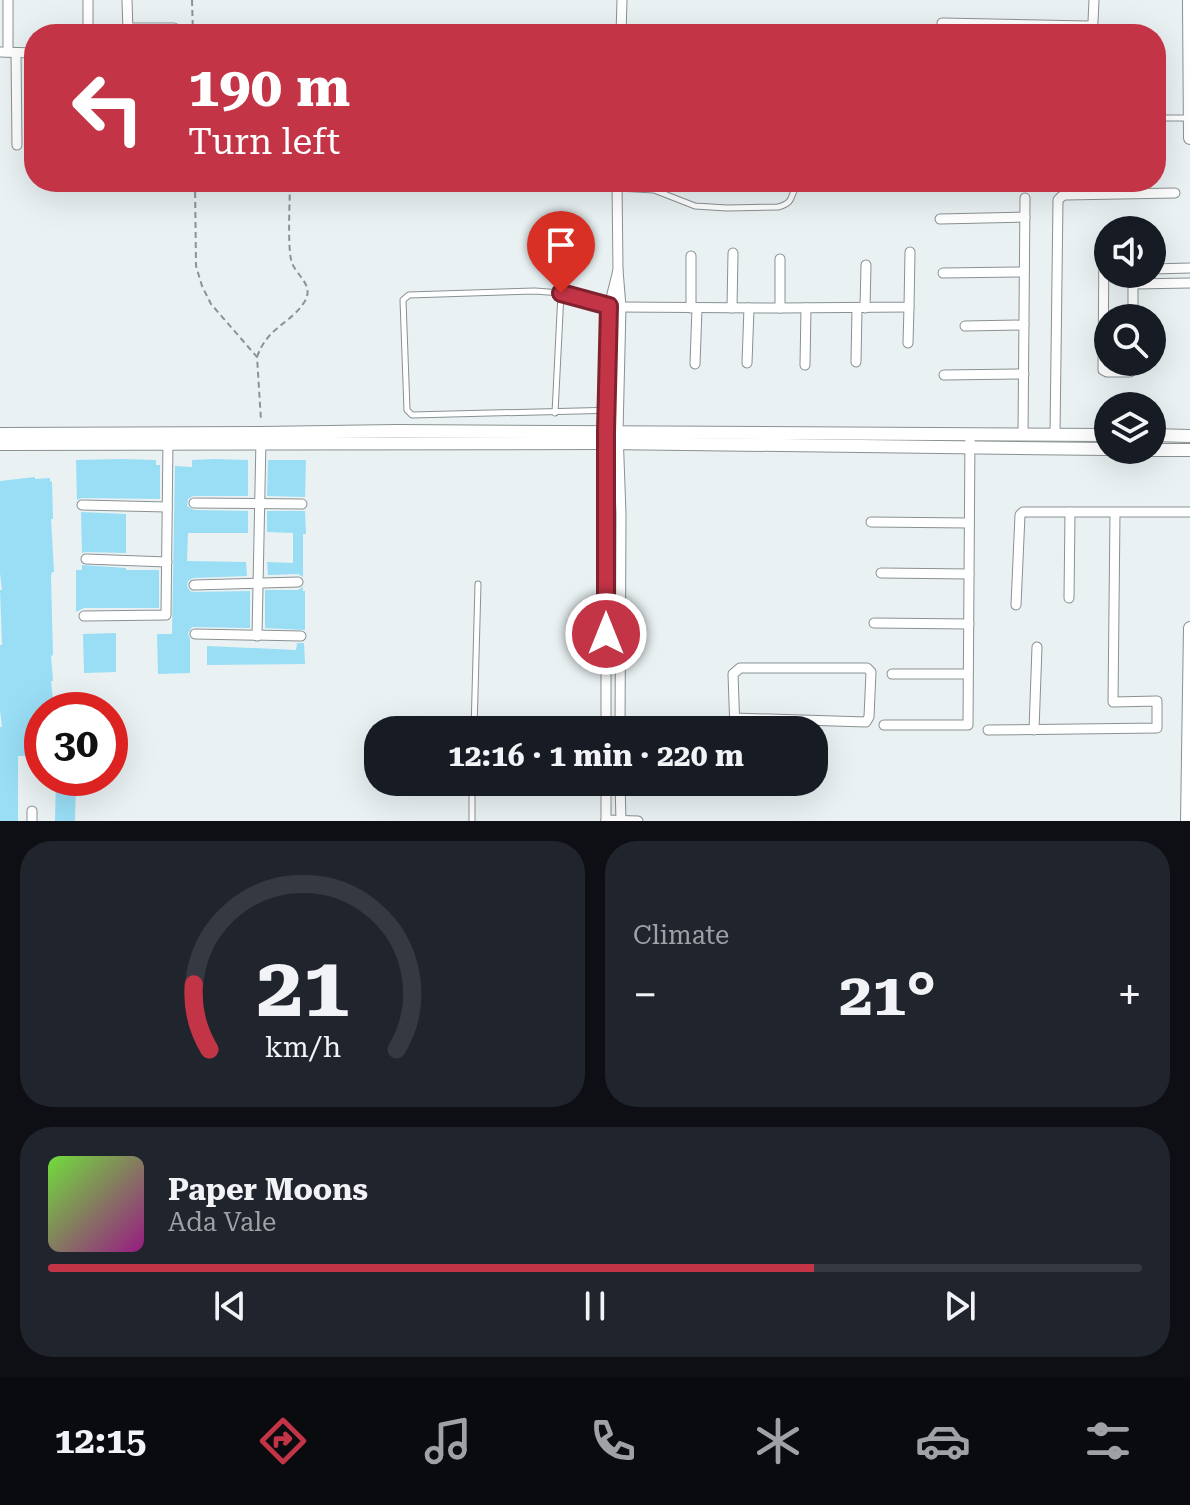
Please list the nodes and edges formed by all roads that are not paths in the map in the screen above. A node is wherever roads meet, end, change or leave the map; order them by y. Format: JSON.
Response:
{"nodes":[{"id":1,"x":8,"y":0,"type":"edge"},
{"id":2,"x":88,"y":0,"type":"edge"},
{"id":3,"x":127,"y":0,"type":"edge"},
{"id":4,"x":622,"y":0,"type":"edge"},
{"id":5,"x":1094,"y":0,"type":"edge"},
{"id":6,"x":1189,"y":0,"type":"edge"},
{"id":7,"x":942,"y":23,"type":"dead end"},
{"id":8,"x":88,"y":24,"type":"edge"},
{"id":9,"x":128,"y":24,"type":"edge"},
{"id":10,"x":621,"y":24,"type":"edge"},
{"id":11,"x":990,"y":24,"type":"edge"},
{"id":12,"x":1092,"y":24,"type":"edge"},
{"id":13,"x":8,"y":52,"type":"edge"},
{"id":14,"x":1166,"y":118,"type":"edge"},
{"id":15,"x":1190,"y":118,"type":"edge"},
{"id":16,"x":1190,"y":138,"type":"edge"},
{"id":17,"x":17,"y":145,"type":"dead end"},
{"id":18,"x":616,"y":192,"type":"edge"},
{"id":19,"x":659,"y":192,"type":"edge"},
{"id":20,"x":793,"y":192,"type":"edge"},
{"id":21,"x":1175,"y":193,"type":"dead end"},
{"id":22,"x":1025,"y":198,"type":"dead end"},
{"id":23,"x":1025,"y":217,"type":"junction"},
{"id":24,"x":940,"y":219,"type":"dead end"},
{"id":25,"x":910,"y":252,"type":"dead end"},
{"id":26,"x":733,"y":253,"type":"dead end"},
{"id":27,"x":691,"y":256,"type":"dead end"},
{"id":28,"x":780,"y":259,"type":"dead end"},
{"id":29,"x":866,"y":265,"type":"dead end"},
{"id":30,"x":1190,"y":268,"type":"edge"},
{"id":31,"x":1166,"y":269,"type":"edge"},
{"id":32,"x":618,"y":270,"type":"junction"},
{"id":33,"x":1024,"y":272,"type":"junction"},
{"id":34,"x":943,"y":273,"type":"dead end"},
{"id":35,"x":1166,"y":281,"type":"edge"},
{"id":36,"x":1190,"y":283,"type":"edge"},
{"id":37,"x":561,"y":293,"type":"junction"},
{"id":38,"x":609,"y":306,"type":"junction"},
{"id":39,"x":621,"y":307,"type":"junction"},
{"id":40,"x":909,"y":307,"type":"junction"},
{"id":41,"x":694,"y":308,"type":"junction"},
{"id":42,"x":732,"y":308,"type":"junction"},
{"id":43,"x":749,"y":308,"type":"junction"},
{"id":44,"x":780,"y":308,"type":"junction"},
{"id":45,"x":806,"y":308,"type":"junction"},
{"id":46,"x":861,"y":308,"type":"junction"},
{"id":47,"x":1024,"y":325,"type":"junction"},
{"id":48,"x":965,"y":326,"type":"dead end"},
{"id":49,"x":908,"y":343,"type":"dead end"},
{"id":50,"x":856,"y":362,"type":"dead end"},
{"id":51,"x":747,"y":363,"type":"dead end"},
{"id":52,"x":695,"y":364,"type":"dead end"},
{"id":53,"x":805,"y":365,"type":"dead end"},
{"id":54,"x":1024,"y":374,"type":"junction"},
{"id":55,"x":944,"y":375,"type":"dead end"},
{"id":56,"x":618,"y":410,"type":"junction"},
{"id":57,"x":607,"y":412,"type":"junction"},
{"id":58,"x":555,"y":413,"type":"junction"},
{"id":59,"x":0,"y":434,"type":"edge"},
{"id":60,"x":970,"y":434,"type":"junction"},
{"id":61,"x":1023,"y":434,"type":"junction"},
{"id":62,"x":1055,"y":434,"type":"junction"},
{"id":63,"x":1094,"y":435,"type":"edge"},
{"id":64,"x":1166,"y":435,"type":"edge"},
{"id":65,"x":1190,"y":436,"type":"edge"},
{"id":66,"x":612,"y":437,"type":"junction"},
{"id":67,"x":168,"y":439,"type":"junction"},
{"id":68,"x":261,"y":439,"type":"junction"},
{"id":69,"x":0,"y":444,"type":"edge"},
{"id":70,"x":970,"y":447,"type":"junction"},
{"id":71,"x":1094,"y":449,"type":"edge"},
{"id":72,"x":1166,"y":450,"type":"edge"},
{"id":73,"x":1190,"y":450,"type":"edge"},
{"id":74,"x":194,"y":503,"type":"dead end"},
{"id":75,"x":260,"y":504,"type":"junction"},
{"id":76,"x":302,"y":504,"type":"dead end"},
{"id":77,"x":82,"y":505,"type":"dead end"},
{"id":78,"x":167,"y":507,"type":"junction"},
{"id":79,"x":1070,"y":512,"type":"junction"},
{"id":80,"x":1190,"y":512,"type":"edge"},
{"id":81,"x":1115,"y":513,"type":"junction"},
{"id":82,"x":871,"y":522,"type":"dead end"},
{"id":83,"x":969,"y":523,"type":"junction"},
{"id":84,"x":86,"y":559,"type":"dead end"},
{"id":85,"x":167,"y":562,"type":"junction"},
{"id":86,"x":881,"y":573,"type":"dead end"},
{"id":87,"x":969,"y":574,"type":"junction"},
{"id":88,"x":298,"y":582,"type":"dead end"},
{"id":89,"x":258,"y":583,"type":"junction"},
{"id":90,"x":478,"y":584,"type":"dead end"},
{"id":91,"x":194,"y":585,"type":"dead end"},
{"id":92,"x":1069,"y":598,"type":"dead end"},
{"id":93,"x":1016,"y":605,"type":"dead end"},
{"id":94,"x":84,"y":616,"type":"dead end"},
{"id":95,"x":874,"y":623,"type":"dead end"},
{"id":96,"x":969,"y":624,"type":"junction"},
{"id":97,"x":1190,"y":628,"type":"edge"},
{"id":98,"x":195,"y":634,"type":"dead end"},
{"id":99,"x":257,"y":636,"type":"junction"},
{"id":100,"x":301,"y":636,"type":"dead end"},
{"id":101,"x":1037,"y":647,"type":"dead end"},
{"id":102,"x":892,"y":674,"type":"dead end"},
{"id":103,"x":968,"y":674,"type":"junction"},
{"id":104,"x":474,"y":716,"type":"edge"},
{"id":105,"x":606,"y":716,"type":"edge"},
{"id":106,"x":620,"y":716,"type":"edge"},
{"id":107,"x":734,"y":718,"type":"joint"},
{"id":108,"x":884,"y":725,"type":"dead end"},
{"id":109,"x":988,"y":730,"type":"dead end"},
{"id":110,"x":1034,"y":730,"type":"junction"},
{"id":111,"x":472,"y":796,"type":"edge"},
{"id":112,"x":606,"y":796,"type":"edge"},
{"id":113,"x":620,"y":796,"type":"edge"},
{"id":114,"x":606,"y":820,"type":"edge"},
{"id":115,"x":621,"y":820,"type":"edge"},
{"id":116,"x":472,"y":821,"type":"edge"},
{"id":117,"x":638,"y":821,"type":"edge"},
{"id":118,"x":1187,"y":821,"type":"edge"}],
"edges":[{"from":1,"to":13,"type":"street"},
{"from":2,"to":8,"type":"street"},
{"from":3,"to":9,"type":"street"},
{"from":4,"to":10,"type":"street"},
{"from":5,"to":12,"type":"street"},
{"from":6,"to":15,"type":"street"},
{"from":7,"to":11,"type":"street"},
{"from":13,"to":17,"type":"street"},
{"from":14,"to":15,"type":"lane"},
{"from":15,"to":16,"type":"street"},
{"from":18,"to":32,"type":"street"},
{"from":19,"to":20,"type":"lane"},
{"from":21,"to":62,"type":"street"},
{"from":22,"to":23,"type":"street"},
{"from":23,"to":24,"type":"street"},
{"from":23,"to":33,"type":"street"},
{"from":25,"to":40,"type":"street"},
{"from":26,"to":42,"type":"street"},
{"from":27,"to":41,"type":"street"},
{"from":28,"to":44,"type":"street"},
{"from":29,"to":46,"type":"street"},
{"from":30,"to":31,"type":"street"},
{"from":32,"to":38,"type":"street"},
{"from":32,"to":39,"type":"street"},
{"from":33,"to":34,"type":"street"},
{"from":33,"to":47,"type":"street"},
{"from":35,"to":36,"type":"street"},
{"from":37,"to":38,"type":"lane"},
{"from":37,"to":58,"type":"lane"},
{"from":37,"to":58,"type":"lane"},
{"from":38,"to":39,"type":"street"},
{"from":38,"to":57,"type":"street"},
{"from":39,"to":41,"type":"street"},
{"from":39,"to":56,"type":"street"},
{"from":40,"to":46,"type":"street"},
{"from":40,"to":49,"type":"street"},
{"from":41,"to":42,"type":"street"},
{"from":41,"to":52,"type":"street"},
{"from":42,"to":43,"type":"street"},
{"from":43,"to":44,"type":"street"},
{"from":43,"to":51,"type":"street"},
{"from":44,"to":45,"type":"street"},
{"from":45,"to":46,"type":"street"},
{"from":45,"to":53,"type":"street"},
{"from":46,"to":50,"type":"street"},
{"from":47,"to":48,"type":"street"},
{"from":47,"to":54,"type":"street"},
{"from":54,"to":55,"type":"street"},
{"from":54,"to":61,"type":"street"},
{"from":56,"to":57,"type":"lane"},
{"from":56,"to":66,"type":"street"},
{"from":57,"to":58,"type":"lane"},
{"from":57,"to":66,"type":"street"},
{"from":59,"to":67,"type":"street"},
{"from":60,"to":61,"type":"street"},
{"from":60,"to":66,"type":"street"},
{"from":60,"to":70,"type":"street"},
{"from":61,"to":62,"type":"street"},
{"from":62,"to":63,"type":"street"},
{"from":64,"to":65,"type":"street"},
{"from":66,"to":68,"type":"street"},
{"from":66,"to":70,"type":"street"},
{"from":66,"to":105,"type":"street"},
{"from":66,"to":106,"type":"street"},
{"from":67,"to":68,"type":"street"},
{"from":67,"to":69,"type":"street"},
{"from":67,"to":78,"type":"street"},
{"from":68,"to":75,"type":"street"},
{"from":70,"to":71,"type":"street"},
{"from":70,"to":83,"type":"street"},
{"from":72,"to":73,"type":"street"},
{"from":74,"to":75,"type":"street"},
{"from":75,"to":76,"type":"street"},
{"from":75,"to":89,"type":"street"},
{"from":77,"to":78,"type":"street"},
{"from":78,"to":85,"type":"street"},
{"from":79,"to":81,"type":"street"},
{"from":79,"to":92,"type":"street"},
{"from":79,"to":93,"type":"street"},
{"from":80,"to":81,"type":"street"},
{"from":81,"to":110,"type":"street"},
{"from":82,"to":83,"type":"street"},
{"from":83,"to":87,"type":"street"},
{"from":84,"to":85,"type":"street"},
{"from":85,"to":94,"type":"street"},
{"from":86,"to":87,"type":"street"},
{"from":87,"to":96,"type":"street"},
{"from":88,"to":89,"type":"street"},
{"from":89,"to":91,"type":"street"},
{"from":89,"to":99,"type":"street"},
{"from":90,"to":104,"type":"lane"},
{"from":95,"to":96,"type":"street"},
{"from":96,"to":103,"type":"street"},
{"from":97,"to":118,"type":"street"},
{"from":98,"to":99,"type":"street"},
{"from":99,"to":100,"type":"street"},
{"from":101,"to":110,"type":"street"},
{"from":102,"to":103,"type":"street"},
{"from":103,"to":108,"type":"street"},
{"from":107,"to":107,"type":"street"},
{"from":109,"to":110,"type":"street"},
{"from":111,"to":116,"type":"lane"},
{"from":112,"to":114,"type":"street"},
{"from":113,"to":115,"type":"street"},
{"from":114,"to":115,"type":"street"},
{"from":115,"to":117,"type":"street"}]}
